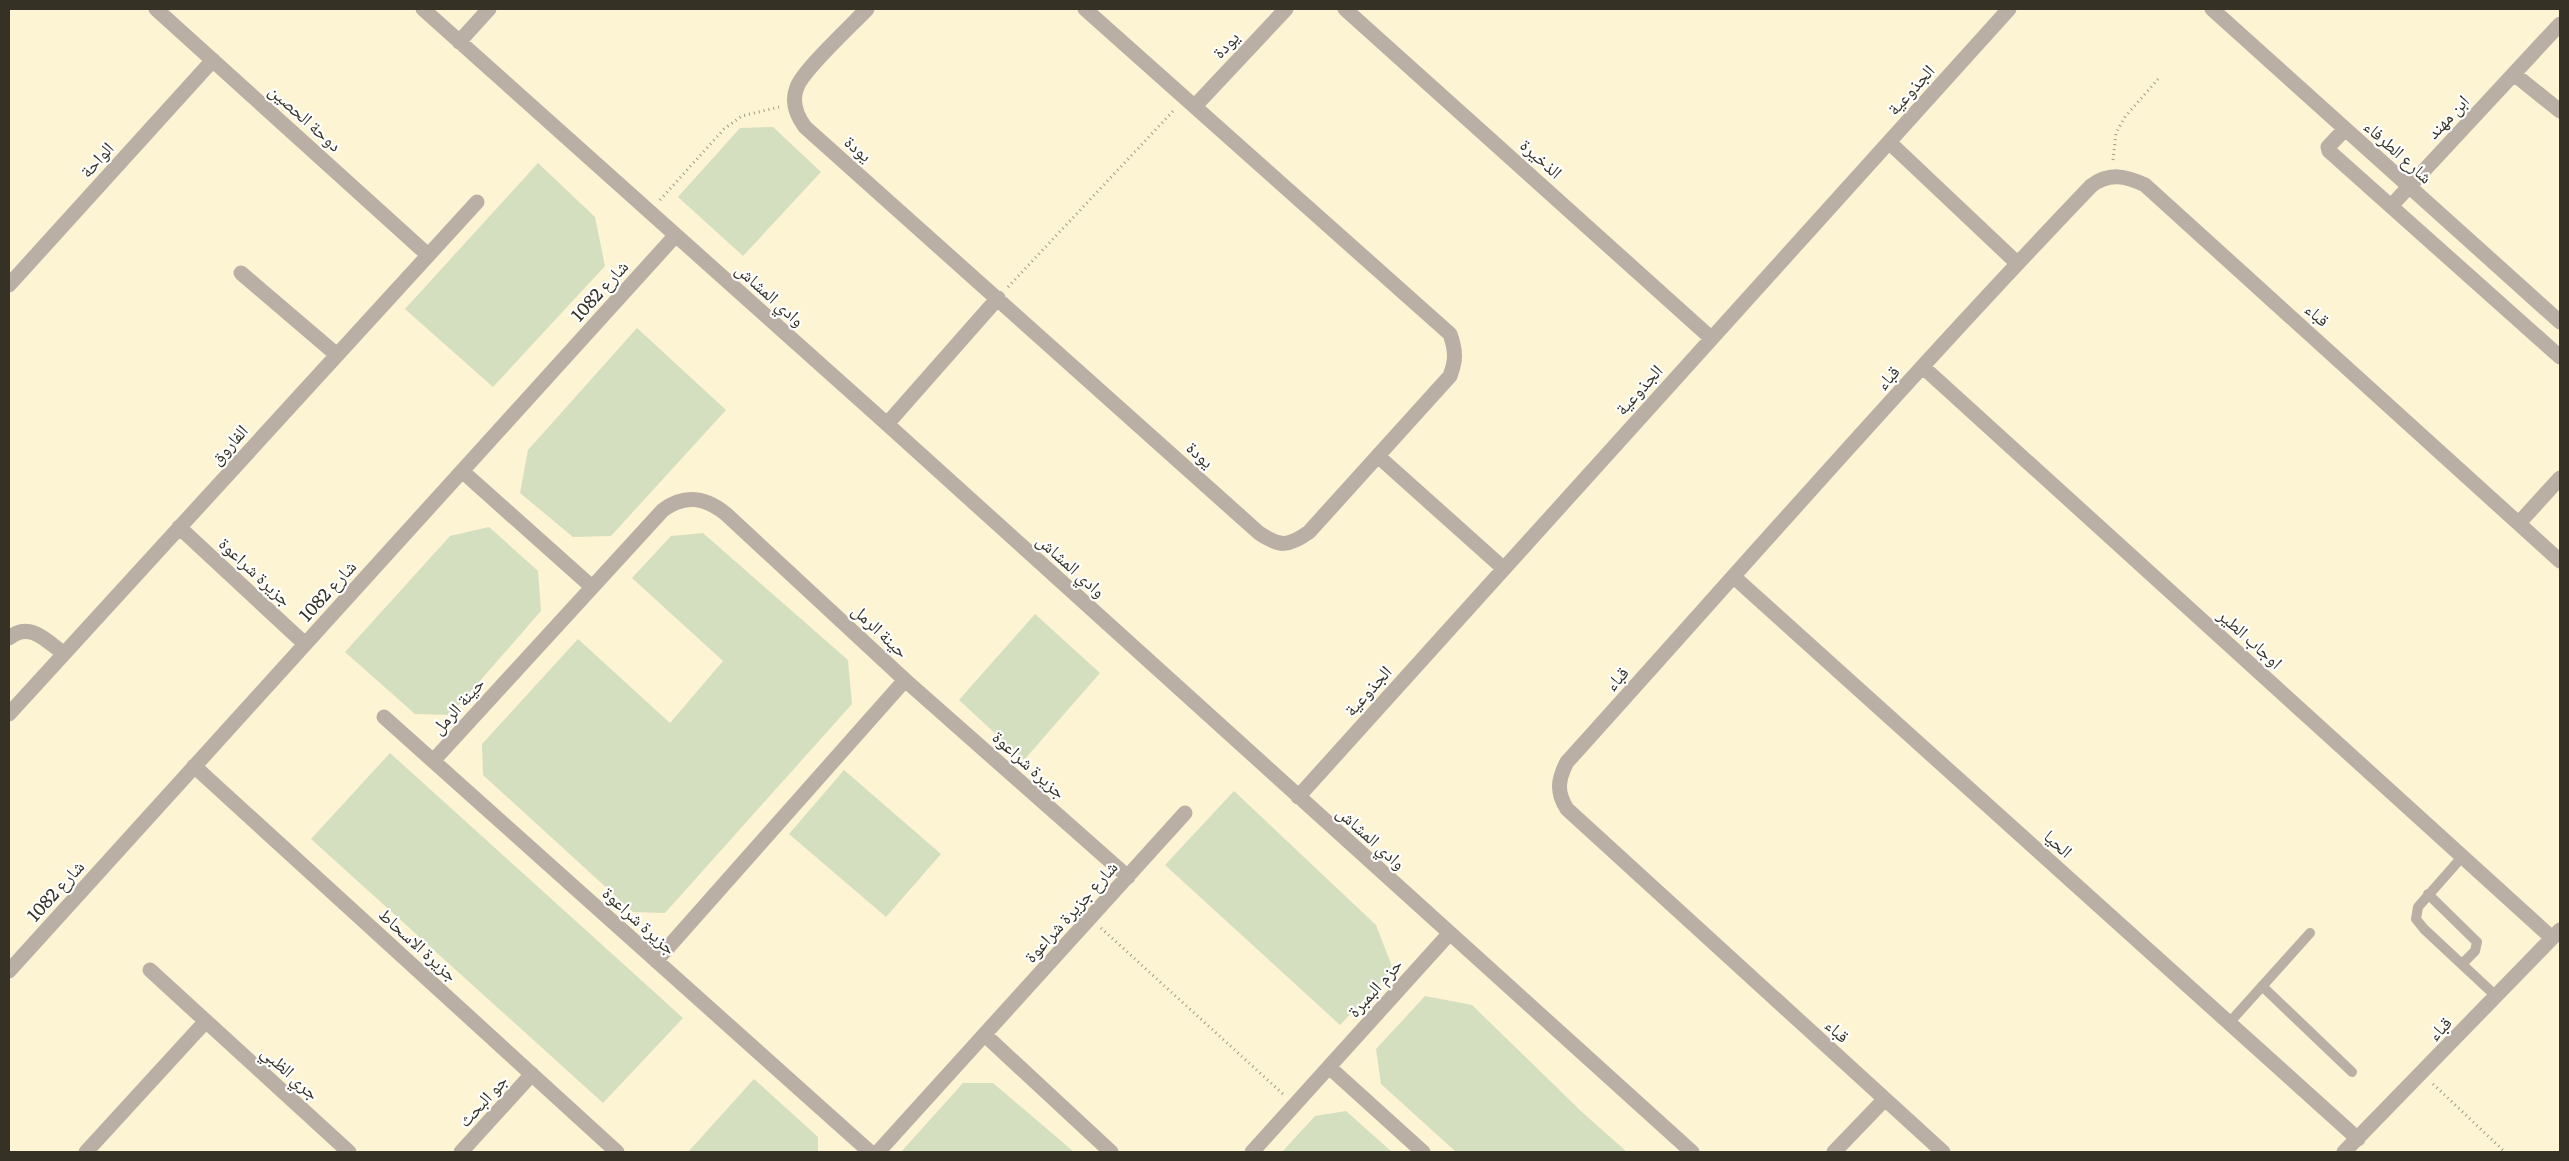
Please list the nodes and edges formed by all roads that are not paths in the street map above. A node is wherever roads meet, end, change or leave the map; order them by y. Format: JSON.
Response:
{"nodes":[{"id":1,"x":156,"y":9,"type":"edge"},
{"id":2,"x":423,"y":9,"type":"edge"},
{"id":3,"x":489,"y":9,"type":"edge"},
{"id":4,"x":866,"y":9,"type":"edge"},
{"id":5,"x":1085,"y":9,"type":"edge"},
{"id":6,"x":1286,"y":9,"type":"edge"},
{"id":7,"x":1345,"y":9,"type":"edge"},
{"id":8,"x":2009,"y":9,"type":"edge"},
{"id":9,"x":2212,"y":9,"type":"edge"},
{"id":10,"x":2560,"y":24,"type":"edge"},
{"id":11,"x":460,"y":42,"type":"junction"},
{"id":12,"x":213,"y":60,"type":"junction"},
{"id":13,"x":2514,"y":74,"type":"junction"},
{"id":14,"x":1190,"y":102,"type":"junction"},
{"id":15,"x":2560,"y":111,"type":"edge"},
{"id":16,"x":2345,"y":129,"type":"junction"},
{"id":17,"x":1890,"y":143,"type":"junction"},
{"id":18,"x":2409,"y":187,"type":"junction"},
{"id":19,"x":476,"y":202,"type":"dead end"},
{"id":20,"x":2392,"y":205,"type":"junction"},
{"id":21,"x":675,"y":236,"type":"junction"},
{"id":22,"x":428,"y":255,"type":"junction"},
{"id":23,"x":2017,"y":263,"type":"junction"},
{"id":24,"x":241,"y":273,"type":"dead end"},
{"id":25,"x":9,"y":285,"type":"edge"},
{"id":26,"x":998,"y":298,"type":"junction"},
{"id":27,"x":2560,"y":322,"type":"edge"},
{"id":28,"x":1711,"y":338,"type":"junction"},
{"id":29,"x":337,"y":355,"type":"junction"},
{"id":30,"x":2560,"y":357,"type":"edge"},
{"id":31,"x":1923,"y":367,"type":"junction"},
{"id":32,"x":887,"y":424,"type":"junction"},
{"id":33,"x":1379,"y":457,"type":"junction"},
{"id":34,"x":462,"y":471,"type":"junction"},
{"id":35,"x":2560,"y":478,"type":"edge"},
{"id":36,"x":2519,"y":523,"type":"junction"},
{"id":37,"x":179,"y":527,"type":"junction"},
{"id":38,"x":2560,"y":561,"type":"edge"},
{"id":39,"x":1503,"y":568,"type":"junction"},
{"id":40,"x":1734,"y":577,"type":"junction"},
{"id":41,"x":592,"y":587,"type":"junction"},
{"id":42,"x":9,"y":638,"type":"edge"},
{"id":43,"x":306,"y":644,"type":"junction"},
{"id":44,"x":64,"y":654,"type":"junction"},
{"id":45,"x":905,"y":680,"type":"junction"},
{"id":46,"x":9,"y":714,"type":"edge"},
{"id":47,"x":384,"y":717,"type":"dead end"},
{"id":48,"x":433,"y":761,"type":"junction"},
{"id":49,"x":194,"y":766,"type":"junction"},
{"id":50,"x":1298,"y":797,"type":"junction"},
{"id":51,"x":1186,"y":813,"type":"dead end"},
{"id":52,"x":2462,"y":857,"type":"junction"},
{"id":53,"x":1128,"y":877,"type":"junction"},
{"id":54,"x":2428,"y":894,"type":"junction"},
{"id":55,"x":2310,"y":933,"type":"dead end"},
{"id":56,"x":1449,"y":934,"type":"junction"},
{"id":57,"x":2556,"y":934,"type":"edge"},
{"id":58,"x":656,"y":961,"type":"junction"},
{"id":59,"x":2462,"y":964,"type":"junction"},
{"id":60,"x":150,"y":970,"type":"dead end"},
{"id":61,"x":9,"y":971,"type":"edge"},
{"id":62,"x":2262,"y":986,"type":"junction"},
{"id":63,"x":2497,"y":997,"type":"junction"},
{"id":64,"x":206,"y":1021,"type":"junction"},
{"id":65,"x":2229,"y":1023,"type":"junction"},
{"id":66,"x":984,"y":1035,"type":"junction"},
{"id":67,"x":1329,"y":1067,"type":"junction"},
{"id":68,"x":2352,"y":1072,"type":"dead end"},
{"id":69,"x":532,"y":1074,"type":"junction"},
{"id":70,"x":1884,"y":1100,"type":"junction"},
{"id":71,"x":2358,"y":1139,"type":"junction"},
{"id":72,"x":86,"y":1152,"type":"edge"},
{"id":73,"x":349,"y":1152,"type":"edge"},
{"id":74,"x":461,"y":1152,"type":"edge"},
{"id":75,"x":617,"y":1152,"type":"edge"},
{"id":76,"x":870,"y":1152,"type":"edge"},
{"id":77,"x":878,"y":1152,"type":"edge"},
{"id":78,"x":1111,"y":1152,"type":"edge"},
{"id":79,"x":1252,"y":1152,"type":"edge"},
{"id":80,"x":1424,"y":1152,"type":"edge"},
{"id":81,"x":1692,"y":1152,"type":"edge"},
{"id":82,"x":1834,"y":1152,"type":"edge"},
{"id":83,"x":1943,"y":1152,"type":"edge"},
{"id":84,"x":2344,"y":1152,"type":"edge"}],
"edges":[{"from":1,"to":12,"type":"street","name":"دوحة الحصين"},
{"from":2,"to":11,"type":"street","name":"وادي المشاش"},
{"from":3,"to":11,"type":"street"},
{"from":4,"to":26,"type":"street","name":"يودة"},
{"from":5,"to":14,"type":"street","name":"يودة"},
{"from":6,"to":14,"type":"street","name":"يودة"},
{"from":7,"to":28,"type":"street","name":"الذخيرة"},
{"from":8,"to":17,"type":"street","name":"الجذوعية"},
{"from":9,"to":16,"type":"street","name":"شارع الطرفاء"},
{"from":10,"to":13,"type":"street","name":"ابن مهند"},
{"from":11,"to":21,"type":"street","name":"وادي المشاش"},
{"from":12,"to":22,"type":"street","name":"دوحة الحصين"},
{"from":12,"to":25,"type":"street","name":"الواحة"},
{"from":13,"to":15,"type":"street"},
{"from":13,"to":18,"type":"street","name":"ابن مهند"},
{"from":14,"to":33,"type":"street","name":"يودة"},
{"from":16,"to":18,"type":"street","name":"شارع الطرفاء"},
{"from":16,"to":20,"type":"street"},
{"from":17,"to":23,"type":"street"},
{"from":17,"to":28,"type":"street","name":"الجذوعية"},
{"from":18,"to":20,"type":"street","name":"ابن مهند"},
{"from":18,"to":27,"type":"street","name":"شارع الطرفاء"},
{"from":19,"to":22,"type":"street","name":"الفاروق"},
{"from":20,"to":30,"type":"street"},
{"from":21,"to":32,"type":"street","name":"وادي المشاش"},
{"from":21,"to":34,"type":"street","name":"شارع 1082"},
{"from":22,"to":29,"type":"street","name":"الفاروق"},
{"from":23,"to":31,"type":"street","name":"قباء"},
{"from":23,"to":36,"type":"street","name":"قباء"},
{"from":24,"to":29,"type":"street"},
{"from":26,"to":32,"type":"street"},
{"from":26,"to":33,"type":"street","name":"يودة"},
{"from":28,"to":39,"type":"street","name":"الجذوعية"},
{"from":29,"to":37,"type":"street","name":"الفاروق"},
{"from":31,"to":40,"type":"street","name":"قباء"},
{"from":31,"to":52,"type":"street","name":"اوجاب الطير"},
{"from":32,"to":50,"type":"street","name":"وادي المشاش"},
{"from":33,"to":39,"type":"street"},
{"from":34,"to":41,"type":"street"},
{"from":34,"to":43,"type":"street","name":"شارع 1082"},
{"from":35,"to":36,"type":"street"},
{"from":36,"to":38,"type":"street","name":"قباء"},
{"from":37,"to":43,"type":"street","name":"جزيرة شراعوة"},
{"from":37,"to":44,"type":"street","name":"الفاروق"},
{"from":39,"to":50,"type":"street","name":"الجذوعية"},
{"from":40,"to":65,"type":"street","name":"الحيا"},
{"from":40,"to":70,"type":"street","name":"قباء"},
{"from":41,"to":45,"type":"street","name":"حينة الرمل"},
{"from":41,"to":48,"type":"street","name":"حينة الرمل"},
{"from":42,"to":44,"type":"street"},
{"from":43,"to":49,"type":"street","name":"شارع 1082"},
{"from":44,"to":46,"type":"street","name":"الفاروق"},
{"from":45,"to":53,"type":"street","name":"جزيرة شراعوة"},
{"from":45,"to":58,"type":"street","name":"حينة الرمل"},
{"from":47,"to":48,"type":"street","name":"جزيرة شراعوة"},
{"from":48,"to":58,"type":"street","name":"جزيرة شراعوة"},
{"from":49,"to":61,"type":"street","name":"شارع 1082"},
{"from":49,"to":69,"type":"street","name":"جزيرة الاسحاط"},
{"from":50,"to":56,"type":"street","name":"وادي المشاش"},
{"from":51,"to":53,"type":"street","name":"شارع جزيرة شراعوة"},
{"from":52,"to":54,"type":"lane"},
{"from":52,"to":57,"type":"street","name":"اوجاب الطير"},
{"from":53,"to":66,"type":"street","name":"شارع جزيرة شراعوة"},
{"from":54,"to":59,"type":"lane"},
{"from":54,"to":59,"type":"lane"},
{"from":55,"to":62,"type":"lane"},
{"from":56,"to":67,"type":"street","name":"حزم البمبرة"},
{"from":56,"to":81,"type":"street","name":"وادي المشاش"},
{"from":57,"to":63,"type":"street","name":"قباء"},
{"from":58,"to":76,"type":"street","name":"جزيرة شراعوة"},
{"from":59,"to":63,"type":"lane"},
{"from":60,"to":64,"type":"street","name":"جري الظبي"},
{"from":62,"to":65,"type":"lane"},
{"from":62,"to":68,"type":"lane"},
{"from":63,"to":71,"type":"street","name":"قباء"},
{"from":64,"to":72,"type":"street"},
{"from":64,"to":73,"type":"street","name":"جري الظبي"},
{"from":65,"to":71,"type":"street","name":"الحيا"},
{"from":66,"to":77,"type":"street","name":"شارع جزيرة شراعوة"},
{"from":66,"to":78,"type":"street"},
{"from":67,"to":79,"type":"street","name":"حزم البمبرة"},
{"from":67,"to":80,"type":"street"},
{"from":69,"to":74,"type":"street","name":"جو البحث"},
{"from":69,"to":75,"type":"street","name":"جزيرة الاسحاط"},
{"from":70,"to":82,"type":"street"},
{"from":70,"to":83,"type":"street","name":"قباء"},
{"from":71,"to":84,"type":"street","name":"قباء"}]}
